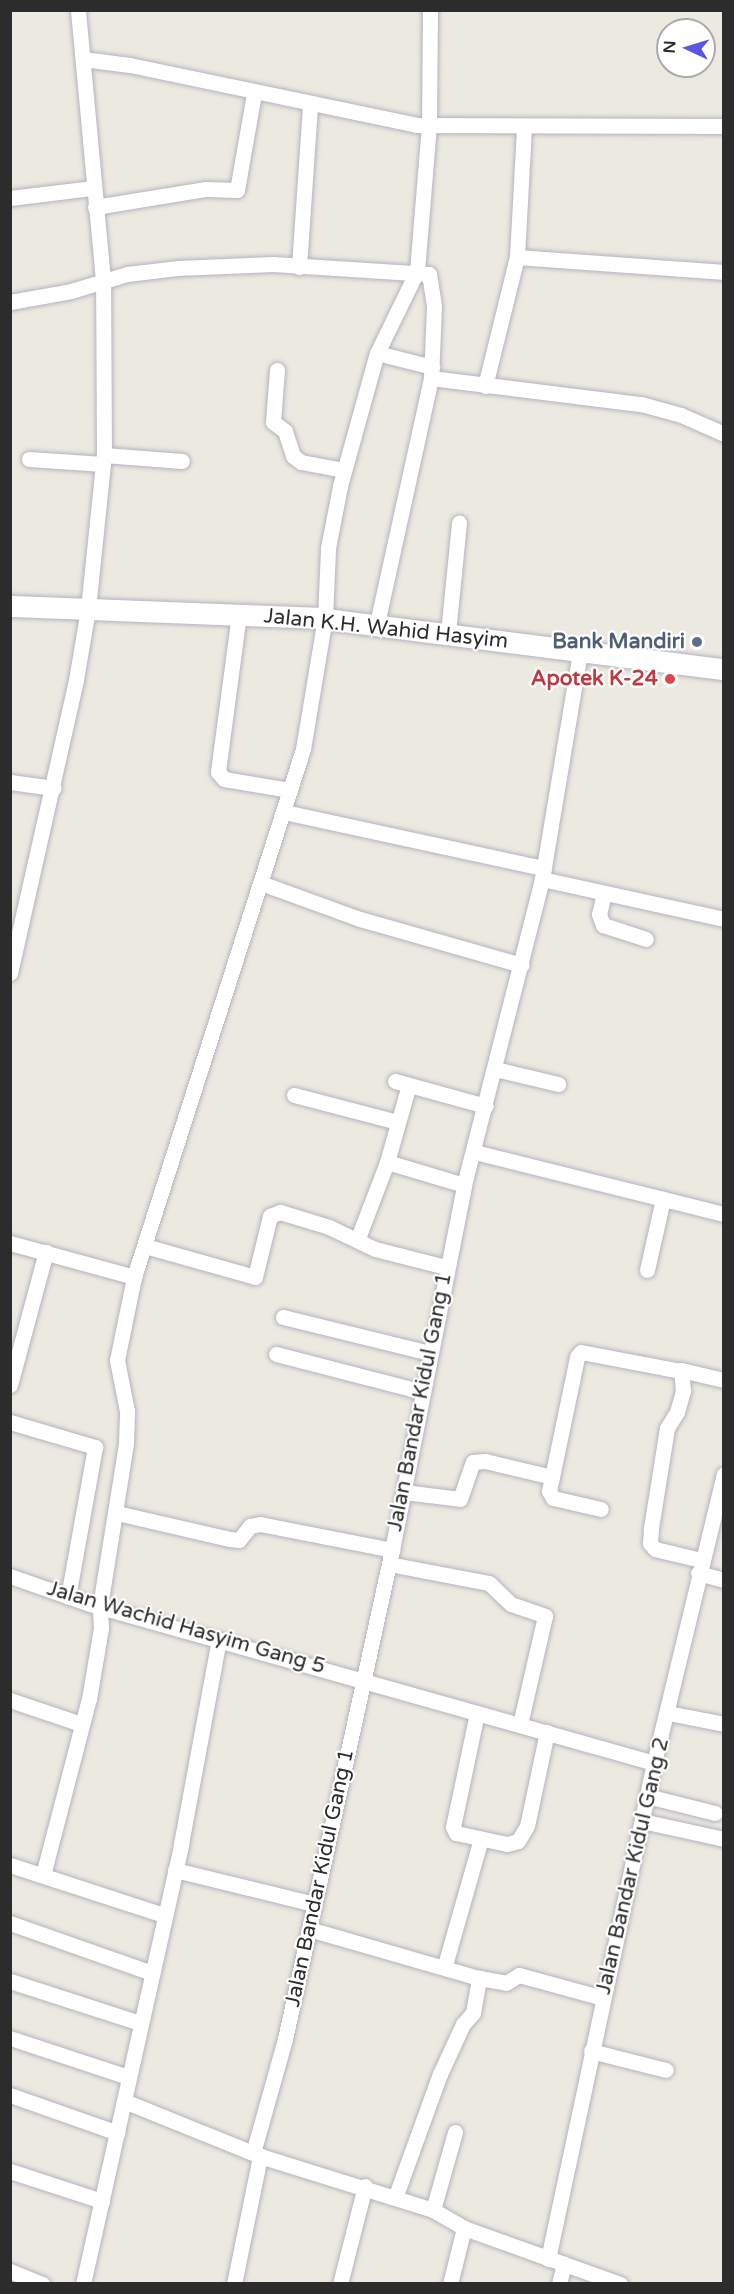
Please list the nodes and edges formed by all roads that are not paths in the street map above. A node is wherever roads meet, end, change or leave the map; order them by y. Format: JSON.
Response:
{"nodes":[{"id":1,"x":78,"y":10,"type":"edge"},
{"id":2,"x":430,"y":11,"type":"edge"},
{"id":3,"x":83,"y":59,"type":"junction"},
{"id":4,"x":254,"y":93,"type":"junction"},
{"id":5,"x":310,"y":105,"type":"junction"},
{"id":6,"x":429,"y":126,"type":"junction"},
{"id":7,"x":524,"y":126,"type":"junction"},
{"id":8,"x":723,"y":126,"type":"edge"},
{"id":9,"x":93,"y":188,"type":"junction"},
{"id":10,"x":10,"y":198,"type":"edge"},
{"id":11,"x":95,"y":207,"type":"junction"},
{"id":12,"x":517,"y":257,"type":"junction"},
{"id":13,"x":299,"y":267,"type":"junction"},
{"id":14,"x":417,"y":271,"type":"junction"},
{"id":15,"x":723,"y":272,"type":"edge"},
{"id":16,"x":103,"y":280,"type":"junction"},
{"id":17,"x":10,"y":302,"type":"edge"},
{"id":18,"x":377,"y":354,"type":"junction"},
{"id":19,"x":277,"y":370,"type":"dead end"},
{"id":20,"x":431,"y":373,"type":"junction"},
{"id":21,"x":485,"y":386,"type":"junction"},
{"id":22,"x":723,"y":432,"type":"edge"},
{"id":23,"x":28,"y":459,"type":"dead end"},
{"id":24,"x":103,"y":459,"type":"junction"},
{"id":25,"x":182,"y":461,"type":"dead end"},
{"id":26,"x":344,"y":470,"type":"junction"},
{"id":27,"x":459,"y":523,"type":"dead end"},
{"id":28,"x":10,"y":606,"type":"edge"},
{"id":29,"x":88,"y":609,"type":"junction"},
{"id":30,"x":239,"y":615,"type":"junction"},
{"id":31,"x":325,"y":618,"type":"junction"},
{"id":32,"x":377,"y":623,"type":"junction"},
{"id":33,"x":448,"y":633,"type":"junction"},
{"id":34,"x":580,"y":651,"type":"junction"},
{"id":35,"x":723,"y":669,"type":"edge"},
{"id":36,"x":10,"y":782,"type":"edge"},
{"id":37,"x":54,"y":788,"type":"junction"},
{"id":38,"x":290,"y":790,"type":"junction"},
{"id":39,"x":284,"y":812,"type":"junction"},
{"id":40,"x":543,"y":874,"type":"junction"},
{"id":41,"x":261,"y":884,"type":"junction"},
{"id":42,"x":604,"y":893,"type":"junction"},
{"id":43,"x":723,"y":919,"type":"edge"},
{"id":44,"x":646,"y":939,"type":"dead end"},
{"id":45,"x":522,"y":965,"type":"junction"},
{"id":46,"x":10,"y":973,"type":"edge"},
{"id":47,"x":495,"y":1069,"type":"junction"},
{"id":48,"x":558,"y":1084,"type":"dead end"},
{"id":49,"x":294,"y":1095,"type":"dead end"},
{"id":50,"x":486,"y":1106,"type":"junction"},
{"id":51,"x":399,"y":1122,"type":"junction"},
{"id":52,"x":475,"y":1152,"type":"junction"},
{"id":53,"x":387,"y":1162,"type":"junction"},
{"id":54,"x":464,"y":1185,"type":"junction"},
{"id":55,"x":663,"y":1199,"type":"junction"},
{"id":56,"x":723,"y":1214,"type":"edge"},
{"id":57,"x":358,"y":1238,"type":"junction"},
{"id":58,"x":10,"y":1243,"type":"edge"},
{"id":59,"x":145,"y":1245,"type":"junction"},
{"id":60,"x":46,"y":1252,"type":"junction"},
{"id":61,"x":446,"y":1268,"type":"junction"},
{"id":62,"x":646,"y":1270,"type":"dead end"},
{"id":63,"x":134,"y":1277,"type":"junction"},
{"id":64,"x":283,"y":1317,"type":"dead end"},
{"id":65,"x":430,"y":1353,"type":"junction"},
{"id":66,"x":276,"y":1354,"type":"dead end"},
{"id":67,"x":681,"y":1371,"type":"junction"},
{"id":68,"x":723,"y":1380,"type":"edge"},
{"id":69,"x":10,"y":1385,"type":"edge"},
{"id":70,"x":423,"y":1392,"type":"junction"},
{"id":71,"x":10,"y":1422,"type":"edge"},
{"id":72,"x":723,"y":1474,"type":"edge"},
{"id":73,"x":552,"y":1477,"type":"junction"},
{"id":74,"x":404,"y":1492,"type":"junction"},
{"id":75,"x":601,"y":1509,"type":"dead end"},
{"id":76,"x":117,"y":1513,"type":"junction"},
{"id":77,"x":390,"y":1557,"type":"junction"},
{"id":78,"x":699,"y":1566,"type":"junction"},
{"id":79,"x":10,"y":1576,"type":"edge"},
{"id":80,"x":723,"y":1580,"type":"edge"},
{"id":81,"x":68,"y":1597,"type":"junction"},
{"id":82,"x":100,"y":1606,"type":"junction"},
{"id":83,"x":219,"y":1639,"type":"junction"},
{"id":84,"x":362,"y":1678,"type":"junction"},
{"id":85,"x":10,"y":1700,"type":"edge"},
{"id":86,"x":477,"y":1713,"type":"junction"},
{"id":87,"x":668,"y":1713,"type":"junction"},
{"id":88,"x":81,"y":1724,"type":"junction"},
{"id":89,"x":520,"y":1724,"type":"junction"},
{"id":90,"x":723,"y":1724,"type":"edge"},
{"id":91,"x":547,"y":1732,"type":"junction"},
{"id":92,"x":654,"y":1763,"type":"junction"},
{"id":93,"x":648,"y":1796,"type":"junction"},
{"id":94,"x":715,"y":1813,"type":"dead end"},
{"id":95,"x":642,"y":1821,"type":"junction"},
{"id":96,"x":481,"y":1839,"type":"junction"},
{"id":97,"x":723,"y":1839,"type":"edge"},
{"id":98,"x":10,"y":1865,"type":"edge"},
{"id":99,"x":175,"y":1870,"type":"junction"},
{"id":100,"x":43,"y":1875,"type":"junction"},
{"id":101,"x":315,"y":1904,"type":"junction"},
{"id":102,"x":164,"y":1915,"type":"junction"},
{"id":103,"x":10,"y":1923,"type":"edge"},
{"id":104,"x":309,"y":1929,"type":"junction"},
{"id":105,"x":445,"y":1965,"type":"junction"},
{"id":106,"x":152,"y":1973,"type":"junction"},
{"id":107,"x":479,"y":1978,"type":"junction"},
{"id":108,"x":10,"y":1981,"type":"edge"},
{"id":109,"x":603,"y":1998,"type":"junction"},
{"id":110,"x":140,"y":2023,"type":"junction"},
{"id":111,"x":10,"y":2037,"type":"edge"},
{"id":112,"x":591,"y":2051,"type":"junction"},
{"id":113,"x":666,"y":2070,"type":"dead end"},
{"id":114,"x":128,"y":2077,"type":"junction"},
{"id":115,"x":10,"y":2095,"type":"edge"},
{"id":116,"x":124,"y":2101,"type":"junction"},
{"id":117,"x":455,"y":2132,"type":"dead end"},
{"id":118,"x":118,"y":2133,"type":"junction"},
{"id":119,"x":256,"y":2154,"type":"junction"},
{"id":120,"x":10,"y":2171,"type":"edge"},
{"id":121,"x":365,"y":2186,"type":"junction"},
{"id":122,"x":396,"y":2198,"type":"junction"},
{"id":123,"x":102,"y":2201,"type":"junction"},
{"id":124,"x":433,"y":2210,"type":"junction"},
{"id":125,"x":464,"y":2228,"type":"junction"},
{"id":126,"x":549,"y":2259,"type":"junction"},
{"id":127,"x":564,"y":2264,"type":"junction"},
{"id":128,"x":10,"y":2271,"type":"edge"},
{"id":129,"x":42,"y":2283,"type":"edge"},
{"id":130,"x":83,"y":2283,"type":"edge"},
{"id":131,"x":234,"y":2283,"type":"edge"},
{"id":132,"x":340,"y":2283,"type":"edge"},
{"id":133,"x":450,"y":2283,"type":"edge"},
{"id":134,"x":559,"y":2283,"type":"edge"},
{"id":135,"x":620,"y":2283,"type":"edge"}],
"edges":[{"from":1,"to":3,"type":"street"},
{"from":2,"to":6,"type":"street"},
{"from":3,"to":4,"type":"street"},
{"from":3,"to":9,"type":"street"},
{"from":4,"to":5,"type":"street"},
{"from":4,"to":11,"type":"street"},
{"from":5,"to":6,"type":"street"},
{"from":5,"to":13,"type":"street"},
{"from":6,"to":7,"type":"street"},
{"from":6,"to":14,"type":"street"},
{"from":7,"to":8,"type":"street"},
{"from":7,"to":12,"type":"street"},
{"from":9,"to":10,"type":"street"},
{"from":9,"to":11,"type":"street"},
{"from":11,"to":16,"type":"street"},
{"from":12,"to":15,"type":"street"},
{"from":12,"to":21,"type":"street"},
{"from":13,"to":14,"type":"street"},
{"from":13,"to":16,"type":"street"},
{"from":14,"to":18,"type":"street"},
{"from":14,"to":20,"type":"street"},
{"from":16,"to":17,"type":"street"},
{"from":16,"to":24,"type":"street"},
{"from":18,"to":20,"type":"street"},
{"from":18,"to":26,"type":"street"},
{"from":19,"to":26,"type":"street"},
{"from":20,"to":21,"type":"street"},
{"from":20,"to":32,"type":"street"},
{"from":21,"to":22,"type":"street"},
{"from":23,"to":24,"type":"street"},
{"from":24,"to":25,"type":"street"},
{"from":24,"to":29,"type":"street"},
{"from":26,"to":31,"type":"street"},
{"from":27,"to":33,"type":"street"},
{"from":28,"to":29,"type":"main road","name":"Jalan K.H. Wahid Hasyim"},
{"from":29,"to":30,"type":"main road","name":"Jalan K.H. Wahid Hasyim"},
{"from":29,"to":37,"type":"street"},
{"from":30,"to":31,"type":"main road","name":"Jalan K.H. Wahid Hasyim"},
{"from":30,"to":38,"type":"street"},
{"from":31,"to":32,"type":"main road","name":"Jalan K.H. Wahid Hasyim"},
{"from":31,"to":38,"type":"street"},
{"from":32,"to":33,"type":"main road","name":"Jalan K.H. Wahid Hasyim"},
{"from":33,"to":34,"type":"main road","name":"Jalan K.H. Wahid Hasyim"},
{"from":34,"to":35,"type":"main road","name":"Jalan K.H. Wahid Hasyim"},
{"from":34,"to":40,"type":"street","name":"Jalan Bandar Kidul Gang 1"},
{"from":36,"to":37,"type":"street"},
{"from":37,"to":46,"type":"street"},
{"from":38,"to":39,"type":"street"},
{"from":39,"to":40,"type":"street"},
{"from":39,"to":41,"type":"street"},
{"from":40,"to":42,"type":"street"},
{"from":40,"to":45,"type":"street","name":"Jalan Bandar Kidul Gang 1"},
{"from":41,"to":45,"type":"street"},
{"from":41,"to":59,"type":"street"},
{"from":42,"to":43,"type":"street"},
{"from":42,"to":44,"type":"street"},
{"from":45,"to":47,"type":"street","name":"Jalan Bandar Kidul Gang 1"},
{"from":47,"to":48,"type":"street"},
{"from":47,"to":50,"type":"street","name":"Jalan Bandar Kidul Gang 1"},
{"from":49,"to":51,"type":"street"},
{"from":50,"to":51,"type":"street"},
{"from":50,"to":52,"type":"street","name":"Jalan Bandar Kidul Gang 1"},
{"from":51,"to":53,"type":"street"},
{"from":52,"to":54,"type":"street","name":"Jalan Bandar Kidul Gang 1"},
{"from":52,"to":55,"type":"street"},
{"from":53,"to":54,"type":"street"},
{"from":53,"to":57,"type":"street"},
{"from":54,"to":61,"type":"street","name":"Jalan Bandar Kidul Gang 1"},
{"from":55,"to":56,"type":"street"},
{"from":55,"to":62,"type":"street"},
{"from":57,"to":59,"type":"street"},
{"from":57,"to":61,"type":"street"},
{"from":58,"to":60,"type":"street"},
{"from":59,"to":63,"type":"street"},
{"from":60,"to":63,"type":"street"},
{"from":60,"to":69,"type":"street"},
{"from":61,"to":65,"type":"street","name":"Jalan Bandar Kidul Gang 1"},
{"from":63,"to":76,"type":"street"},
{"from":64,"to":65,"type":"street"},
{"from":65,"to":70,"type":"street","name":"Jalan Bandar Kidul Gang 1"},
{"from":66,"to":70,"type":"street"},
{"from":67,"to":68,"type":"street"},
{"from":67,"to":73,"type":"street"},
{"from":67,"to":78,"type":"street"},
{"from":70,"to":74,"type":"street","name":"Jalan Bandar Kidul Gang 1"},
{"from":71,"to":81,"type":"street"},
{"from":72,"to":78,"type":"street","name":"Jalan Bandar Kidul Gang 2"},
{"from":73,"to":74,"type":"street"},
{"from":73,"to":75,"type":"street"},
{"from":74,"to":77,"type":"street","name":"Jalan Bandar Kidul Gang 1"},
{"from":76,"to":77,"type":"street"},
{"from":76,"to":82,"type":"street"},
{"from":77,"to":84,"type":"street","name":"Jalan Bandar Kidul Gang 1"},
{"from":77,"to":89,"type":"street"},
{"from":78,"to":80,"type":"street"},
{"from":78,"to":87,"type":"street","name":"Jalan Bandar Kidul Gang 2"},
{"from":79,"to":81,"type":"street","name":"Jalan Wachid Hasyim Gang 5"},
{"from":81,"to":82,"type":"street","name":"Jalan Wachid Hasyim Gang 5"},
{"from":82,"to":83,"type":"street","name":"Jalan Wachid Hasyim Gang 5"},
{"from":82,"to":88,"type":"street"},
{"from":83,"to":84,"type":"street","name":"Jalan Wachid Hasyim Gang 5"},
{"from":83,"to":99,"type":"street"},
{"from":84,"to":86,"type":"street","name":"Jalan Wachid Hasyim Gang 5"},
{"from":84,"to":101,"type":"street","name":"Jalan Bandar Kidul Gang 1"},
{"from":85,"to":88,"type":"street"},
{"from":86,"to":89,"type":"street","name":"Jalan Wachid Hasyim Gang 5"},
{"from":86,"to":96,"type":"street"},
{"from":87,"to":90,"type":"street"},
{"from":87,"to":92,"type":"street","name":"Jalan Bandar Kidul Gang 2"},
{"from":88,"to":100,"type":"street"},
{"from":89,"to":91,"type":"street","name":"Jalan Wachid Hasyim Gang 5"},
{"from":91,"to":92,"type":"street","name":"Jalan Wachid Hasyim Gang 5"},
{"from":91,"to":96,"type":"street"},
{"from":92,"to":93,"type":"street","name":"Jalan Bandar Kidul Gang 2"},
{"from":93,"to":94,"type":"street"},
{"from":93,"to":95,"type":"street","name":"Jalan Bandar Kidul Gang 2"},
{"from":95,"to":97,"type":"street"},
{"from":95,"to":109,"type":"street","name":"Jalan Bandar Kidul Gang 2"},
{"from":96,"to":105,"type":"street"},
{"from":98,"to":100,"type":"street"},
{"from":99,"to":101,"type":"street"},
{"from":99,"to":102,"type":"street"},
{"from":100,"to":102,"type":"street"},
{"from":101,"to":104,"type":"street","name":"Jalan Bandar Kidul Gang 1"},
{"from":102,"to":106,"type":"street"},
{"from":103,"to":106,"type":"street"},
{"from":104,"to":105,"type":"street"},
{"from":104,"to":119,"type":"street","name":"Jalan Bandar Kidul Gang 1"},
{"from":105,"to":107,"type":"street"},
{"from":106,"to":110,"type":"street"},
{"from":107,"to":109,"type":"street"},
{"from":107,"to":122,"type":"street"},
{"from":108,"to":110,"type":"street"},
{"from":109,"to":112,"type":"street","name":"Jalan Bandar Kidul Gang 2"},
{"from":110,"to":114,"type":"street"},
{"from":111,"to":114,"type":"street"},
{"from":112,"to":113,"type":"street"},
{"from":112,"to":126,"type":"street","name":"Jalan Bandar Kidul Gang 2"},
{"from":114,"to":116,"type":"street"},
{"from":115,"to":118,"type":"street"},
{"from":116,"to":118,"type":"street"},
{"from":116,"to":119,"type":"street"},
{"from":117,"to":124,"type":"street"},
{"from":118,"to":123,"type":"street"},
{"from":119,"to":121,"type":"street"},
{"from":119,"to":131,"type":"street","name":"Jalan Bandar Kidul Gang 1"},
{"from":120,"to":123,"type":"street"},
{"from":121,"to":122,"type":"street"},
{"from":121,"to":132,"type":"street"},
{"from":122,"to":124,"type":"street"},
{"from":123,"to":130,"type":"street"},
{"from":124,"to":125,"type":"street"},
{"from":125,"to":126,"type":"street"},
{"from":125,"to":133,"type":"street"},
{"from":126,"to":127,"type":"street"},
{"from":127,"to":134,"type":"street"},
{"from":127,"to":135,"type":"street"},
{"from":128,"to":129,"type":"street"}]}
